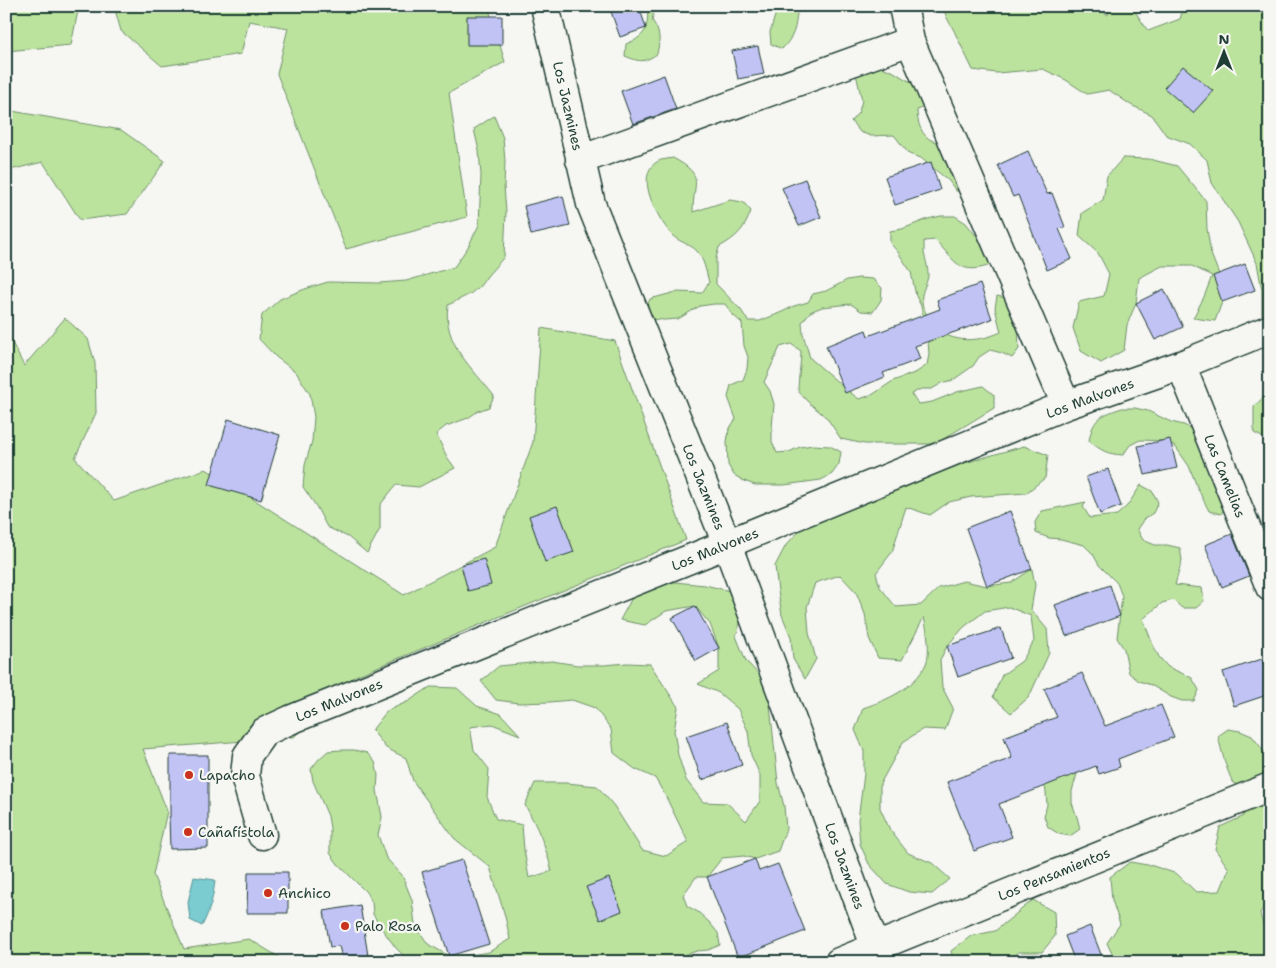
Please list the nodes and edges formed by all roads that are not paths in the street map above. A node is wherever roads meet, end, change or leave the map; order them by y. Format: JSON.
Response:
{"nodes":[{"id":1,"x":545,"y":6,"type":"edge"},
{"id":2,"x":903,"y":6,"type":"edge"},
{"id":3,"x":910,"y":41,"type":"junction"},
{"id":4,"x":580,"y":160,"type":"junction"},
{"id":5,"x":1270,"y":329,"type":"edge"},
{"id":6,"x":1181,"y":365,"type":"junction"},
{"id":7,"x":1066,"y":405,"type":"junction"},
{"id":8,"x":727,"y":544,"type":"junction"},
{"id":9,"x":1270,"y":586,"type":"edge"},
{"id":10,"x":1270,"y":787,"type":"edge"},
{"id":11,"x":262,"y":835,"type":"dead end"},
{"id":12,"x":878,"y":954,"type":"edge"},
{"id":13,"x":839,"y":962,"type":"edge"}],
"edges":[{"from":1,"to":4,"type":"street","name":"Los Jazmines"},
{"from":2,"to":3,"type":"street"},
{"from":3,"to":4,"type":"street"},
{"from":3,"to":7,"type":"street"},
{"from":4,"to":8,"type":"street","name":"Los Jazmines"},
{"from":5,"to":6,"type":"street","name":"Los Malvones"},
{"from":6,"to":7,"type":"street","name":"Los Malvones"},
{"from":6,"to":9,"type":"street","name":"Las Camelias"},
{"from":7,"to":8,"type":"street","name":"Los Malvones"},
{"from":8,"to":11,"type":"street","name":"Los Malvones"},
{"from":8,"to":12,"type":"street","name":"Los Jazmines"},
{"from":10,"to":12,"type":"street","name":"Los Pensamientos"},
{"from":12,"to":13,"type":"street","name":"Los Pensamientos"}]}
